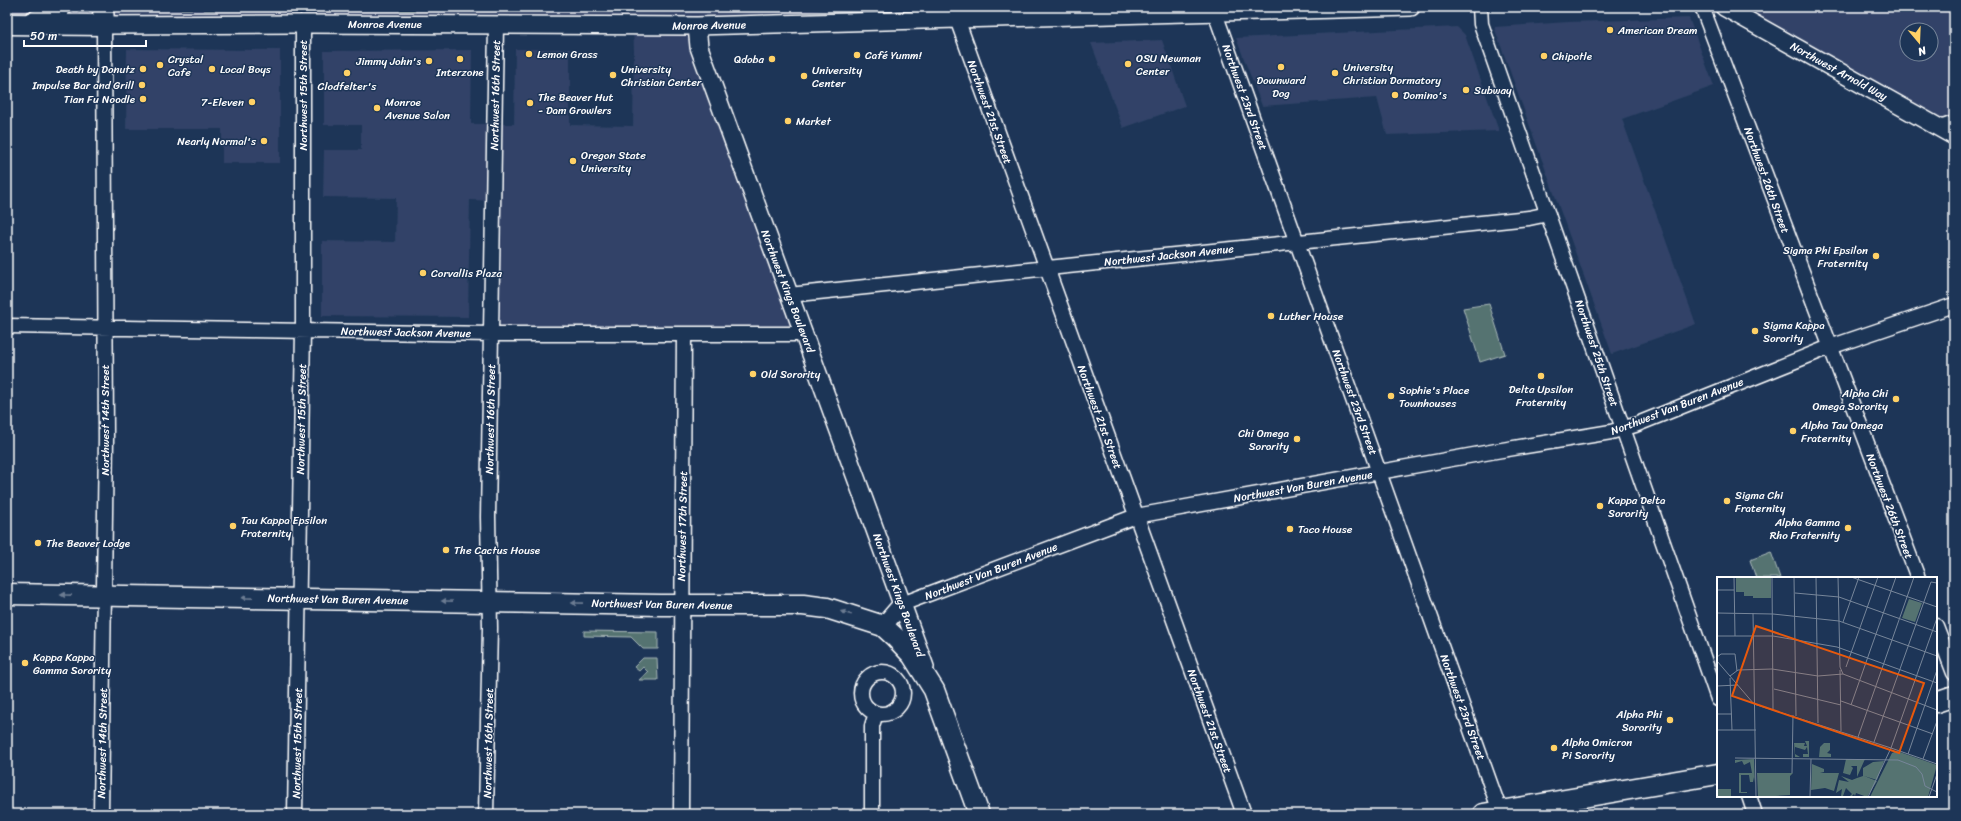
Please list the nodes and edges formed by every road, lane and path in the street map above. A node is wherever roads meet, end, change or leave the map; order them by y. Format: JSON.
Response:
{"nodes":[{"id":1,"x":61,"y":7,"type":"edge"},
{"id":2,"x":1411,"y":7,"type":"edge"},
{"id":3,"x":1480,"y":7,"type":"edge"},
{"id":4,"x":1702,"y":7,"type":"edge"},
{"id":5,"x":1724,"y":7,"type":"edge"},
{"id":6,"x":1255,"y":9,"type":"edge"},
{"id":7,"x":1215,"y":13,"type":"junction"},
{"id":8,"x":103,"y":16,"type":"edge"},
{"id":9,"x":957,"y":19,"type":"junction"},
{"id":10,"x":7,"y":24,"type":"edge"},
{"id":11,"x":27,"y":24,"type":"junction"},
{"id":12,"x":303,"y":24,"type":"junction"},
{"id":13,"x":496,"y":25,"type":"junction"},
{"id":14,"x":697,"y":26,"type":"junction"},
{"id":15,"x":1950,"y":129,"type":"edge"},
{"id":16,"x":1548,"y":214,"type":"junction"},
{"id":17,"x":1297,"y":243,"type":"junction"},
{"id":18,"x":1046,"y":267,"type":"junction"},
{"id":19,"x":789,"y":295,"type":"junction"},
{"id":20,"x":1954,"y":305,"type":"edge"},
{"id":21,"x":7,"y":326,"type":"edge"},
{"id":22,"x":104,"y":328,"type":"junction"},
{"id":23,"x":303,"y":330,"type":"junction"},
{"id":24,"x":492,"y":334,"type":"junction"},
{"id":25,"x":684,"y":334,"type":"junction"},
{"id":26,"x":805,"y":334,"type":"junction"},
{"id":27,"x":1830,"y":348,"type":"junction"},
{"id":28,"x":1623,"y":429,"type":"junction"},
{"id":29,"x":1380,"y":472,"type":"junction"},
{"id":30,"x":1136,"y":516,"type":"junction"},
{"id":31,"x":1918,"y":577,"type":"edge"},
{"id":32,"x":7,"y":594,"type":"edge"},
{"id":33,"x":105,"y":595,"type":"junction"},
{"id":34,"x":300,"y":599,"type":"junction"},
{"id":35,"x":490,"y":601,"type":"junction"},
{"id":36,"x":902,"y":604,"type":"junction"},
{"id":37,"x":682,"y":606,"type":"junction"},
{"id":38,"x":883,"y":626,"type":"junction"},
{"id":39,"x":1937,"y":629,"type":"edge"},
{"id":40,"x":1954,"y":673,"type":"edge"},
{"id":41,"x":934,"y":690,"type":"junction"},
{"id":42,"x":1717,"y":696,"type":"edge"},
{"id":43,"x":1954,"y":696,"type":"edge"},
{"id":44,"x":1937,"y":702,"type":"edge"},
{"id":45,"x":876,"y":713,"type":"dead end"},
{"id":46,"x":1717,"y":774,"type":"edge"},
{"id":47,"x":1749,"y":797,"type":"edge"},
{"id":48,"x":1495,"y":813,"type":"edge"},
{"id":49,"x":101,"y":814,"type":"edge"},
{"id":50,"x":295,"y":814,"type":"edge"},
{"id":51,"x":486,"y":814,"type":"edge"},
{"id":52,"x":681,"y":814,"type":"edge"},
{"id":53,"x":872,"y":814,"type":"edge"},
{"id":54,"x":978,"y":814,"type":"edge"},
{"id":55,"x":1244,"y":814,"type":"edge"},
{"id":56,"x":1756,"y":814,"type":"edge"}],
"edges":[{"from":1,"to":11,"type":"main road"},
{"from":2,"to":6,"type":"street","name":"Monroe Avenue"},
{"from":3,"to":16,"type":"street","name":"Northwest 25th Street"},
{"from":4,"to":27,"type":"street","name":"Northwest 26th Street"},
{"from":5,"to":15,"type":"street","name":"Northwest Arnold Way"},
{"from":6,"to":7,"type":"street","name":"Monroe Avenue"},
{"from":7,"to":9,"type":"street","name":"Monroe Avenue"},
{"from":7,"to":17,"type":"street","name":"Northwest 23rd Street"},
{"from":8,"to":11,"type":"main road","name":"Monroe Avenue"},
{"from":8,"to":12,"type":"street","name":"Monroe Avenue"},
{"from":8,"to":22,"type":"street","name":"Northwest 14th Street"},
{"from":9,"to":14,"type":"street","name":"Monroe Avenue"},
{"from":9,"to":18,"type":"street","name":"Northwest 21st Street"},
{"from":10,"to":11,"type":"main road","name":"Monroe Avenue"},
{"from":12,"to":13,"type":"street","name":"Monroe Avenue"},
{"from":12,"to":23,"type":"street","name":"Northwest 15th Street"},
{"from":13,"to":14,"type":"street","name":"Monroe Avenue"},
{"from":13,"to":24,"type":"street","name":"Northwest 16th Street"},
{"from":14,"to":19,"type":"street","name":"Northwest Kings Boulevard"},
{"from":16,"to":17,"type":"street","name":"Northwest Jackson Avenue"},
{"from":16,"to":28,"type":"street","name":"Northwest 25th Street"},
{"from":17,"to":18,"type":"street","name":"Northwest Jackson Avenue"},
{"from":17,"to":29,"type":"street","name":"Northwest 23rd Street"},
{"from":18,"to":19,"type":"street","name":"Northwest Jackson Avenue"},
{"from":18,"to":30,"type":"street","name":"Northwest 21st Street"},
{"from":19,"to":26,"type":"street","name":"Northwest Kings Boulevard"},
{"from":20,"to":27,"type":"street","name":"Northwest Van Buren Avenue"},
{"from":21,"to":22,"type":"street","name":"Northwest Jackson Avenue"},
{"from":22,"to":23,"type":"street","name":"Northwest Jackson Avenue"},
{"from":22,"to":33,"type":"street","name":"Northwest 14th Street"},
{"from":23,"to":24,"type":"street","name":"Northwest Jackson Avenue"},
{"from":23,"to":34,"type":"street","name":"Northwest 15th Street"},
{"from":24,"to":25,"type":"street","name":"Northwest Jackson Avenue"},
{"from":24,"to":35,"type":"street","name":"Northwest 16th Street"},
{"from":25,"to":26,"type":"street","name":"Northwest Jackson Avenue"},
{"from":25,"to":37,"type":"street","name":"Northwest 17th Street"},
{"from":26,"to":36,"type":"street","name":"Northwest Kings Boulevard"},
{"from":27,"to":28,"type":"street","name":"Northwest Van Buren Avenue"},
{"from":27,"to":31,"type":"street","name":"Northwest 26th Street"},
{"from":28,"to":29,"type":"street","name":"Northwest Van Buren Avenue"},
{"from":28,"to":42,"type":"street","name":"Northwest 25th Street"},
{"from":29,"to":30,"type":"street","name":"Northwest Van Buren Avenue"},
{"from":29,"to":48,"type":"street","name":"Northwest 23rd Street"},
{"from":30,"to":36,"type":"street","name":"Northwest Van Buren Avenue"},
{"from":30,"to":55,"type":"street","name":"Northwest 21st Street"},
{"from":33,"to":32,"type":"main road","name":"Northwest Van Buren Avenue","one_way":true},
{"from":34,"to":33,"type":"main road","name":"Northwest Van Buren Avenue","one_way":true},
{"from":33,"to":49,"type":"street","name":"Northwest 14th Street"},
{"from":35,"to":34,"type":"main road","name":"Northwest Van Buren Avenue","one_way":true},
{"from":34,"to":50,"type":"street","name":"Northwest 15th Street"},
{"from":37,"to":35,"type":"main road","name":"Northwest Van Buren Avenue","one_way":true},
{"from":35,"to":51,"type":"street","name":"Northwest 16th Street"},
{"from":36,"to":38,"type":"street","name":"Northwest Van Buren Avenue"},
{"from":36,"to":41,"type":"street","name":"Northwest Kings Boulevard"},
{"from":38,"to":37,"type":"main road","name":"Northwest Van Buren Avenue","one_way":true},
{"from":37,"to":52,"type":"street","name":"Northwest 17th Street"},
{"from":38,"to":41,"type":"main road","name":"Northwest Kings Boulevard"},
{"from":39,"to":40,"type":"street"},
{"from":41,"to":54,"type":"main road","name":"Northwest Kings Boulevard"},
{"from":43,"to":44,"type":"main road"},
{"from":45,"to":53,"type":"street"},
{"from":46,"to":48,"type":"main road"},
{"from":47,"to":56,"type":"street"}]}
